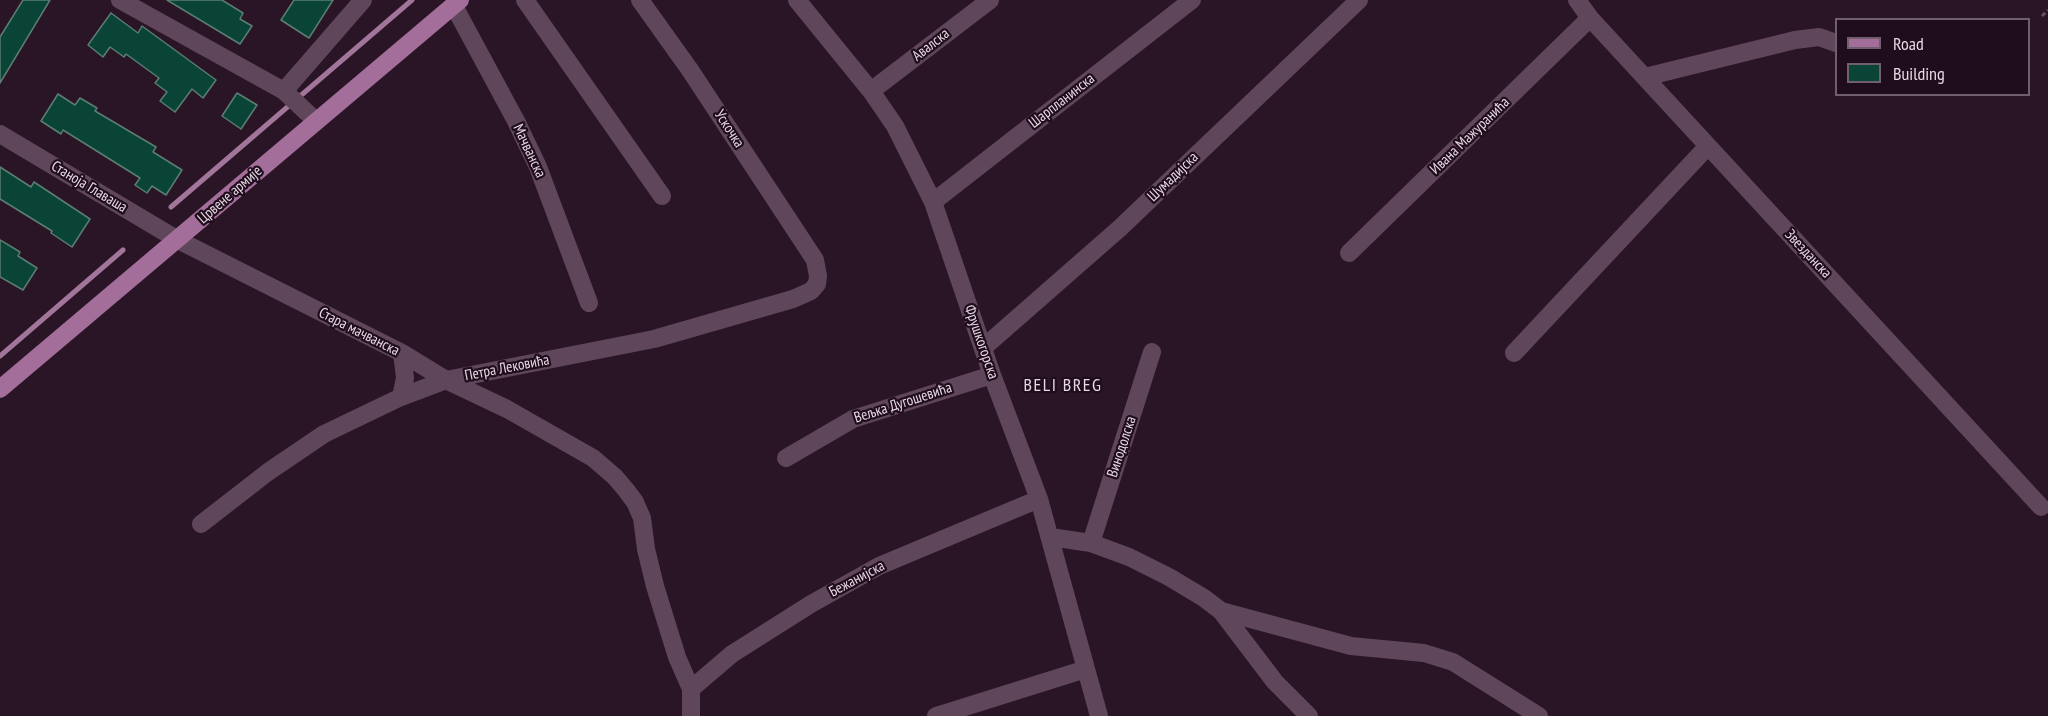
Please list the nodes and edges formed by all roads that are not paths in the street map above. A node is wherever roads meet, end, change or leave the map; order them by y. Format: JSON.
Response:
{"nodes":[{"id":1,"x":120,"y":0,"type":"edge"},
{"id":2,"x":363,"y":0,"type":"edge"},
{"id":3,"x":525,"y":0,"type":"edge"},
{"id":4,"x":640,"y":0,"type":"edge"},
{"id":5,"x":797,"y":0,"type":"edge"},
{"id":6,"x":990,"y":0,"type":"edge"},
{"id":7,"x":1192,"y":0,"type":"edge"},
{"id":8,"x":1359,"y":0,"type":"edge"},
{"id":9,"x":1577,"y":0,"type":"edge"},
{"id":10,"x":457,"y":3,"type":"edge"},
{"id":11,"x":1590,"y":18,"type":"junction"},
{"id":12,"x":1835,"y":43,"type":"edge"},
{"id":13,"x":1645,"y":77,"type":"junction"},
{"id":14,"x":284,"y":91,"type":"junction"},
{"id":15,"x":872,"y":91,"type":"junction"},
{"id":16,"x":316,"y":122,"type":"junction"},
{"id":17,"x":0,"y":134,"type":"edge"},
{"id":18,"x":1708,"y":146,"type":"junction"},
{"id":19,"x":662,"y":196,"type":"dead end"},
{"id":20,"x":933,"y":201,"type":"junction"},
{"id":21,"x":178,"y":240,"type":"junction"},
{"id":22,"x":1349,"y":253,"type":"dead end"},
{"id":23,"x":815,"y":260,"type":"joint"},
{"id":24,"x":589,"y":303,"type":"dead end"},
{"id":25,"x":983,"y":348,"type":"junction"},
{"id":26,"x":1152,"y":352,"type":"dead end"},
{"id":27,"x":402,"y":353,"type":"junction"},
{"id":28,"x":1514,"y":353,"type":"dead end"},
{"id":29,"x":992,"y":375,"type":"junction"},
{"id":30,"x":446,"y":380,"type":"junction"},
{"id":31,"x":0,"y":389,"type":"edge"},
{"id":32,"x":401,"y":397,"type":"junction"},
{"id":33,"x":786,"y":458,"type":"dead end"},
{"id":34,"x":1039,"y":500,"type":"junction"},
{"id":35,"x":2041,"y":507,"type":"dead end"},
{"id":36,"x":201,"y":524,"type":"dead end"},
{"id":37,"x":1050,"y":537,"type":"junction"},
{"id":38,"x":1091,"y":543,"type":"junction"},
{"id":39,"x":1221,"y":611,"type":"junction"},
{"id":40,"x":1086,"y":669,"type":"junction"},
{"id":41,"x":691,"y":688,"type":"junction"},
{"id":42,"x":691,"y":716,"type":"edge"},
{"id":43,"x":936,"y":716,"type":"edge"},
{"id":44,"x":1099,"y":716,"type":"edge"},
{"id":45,"x":1309,"y":716,"type":"edge"},
{"id":46,"x":1539,"y":716,"type":"edge"}],
"edges":[{"from":1,"to":14,"type":"street"},
{"from":2,"to":14,"type":"street"},
{"from":3,"to":19,"type":"street"},
{"from":4,"to":23,"type":"street","name":"Ускочка"},
{"from":5,"to":15,"type":"street","name":"Фрушкогорска"},
{"from":6,"to":15,"type":"street","name":"Авалска"},
{"from":7,"to":20,"type":"street","name":"Шарпланинска"},
{"from":8,"to":25,"type":"street","name":"Шумадијска"},
{"from":9,"to":11,"type":"street","name":"Звезданска"},
{"from":10,"to":16,"type":"main road","name":"Црвене армије"},
{"from":10,"to":24,"type":"street","name":"Мачванска"},
{"from":11,"to":13,"type":"street","name":"Звезданска"},
{"from":11,"to":22,"type":"street","name":"Ивана Мажуранића"},
{"from":12,"to":13,"type":"street"},
{"from":13,"to":18,"type":"street","name":"Звезданска"},
{"from":14,"to":16,"type":"street"},
{"from":15,"to":20,"type":"street","name":"Фрушкогорска"},
{"from":16,"to":21,"type":"main road","name":"Црвене армије"},
{"from":17,"to":21,"type":"street","name":"Станоја Главаша"},
{"from":18,"to":28,"type":"street"},
{"from":18,"to":35,"type":"street","name":"Звезданска"},
{"from":20,"to":25,"type":"street","name":"Фрушкогорска"},
{"from":21,"to":27,"type":"street","name":"Стара мачванска"},
{"from":21,"to":31,"type":"main road","name":"Црвене армије"},
{"from":23,"to":30,"type":"street","name":"Петра Лековића"},
{"from":25,"to":29,"type":"street","name":"Фрушкогорска"},
{"from":26,"to":38,"type":"street","name":"Винодолска"},
{"from":27,"to":30,"type":"street","name":"Стара мачванска"},
{"from":27,"to":32,"type":"street"},
{"from":29,"to":33,"type":"street","name":"Вељка Дугошевића"},
{"from":29,"to":34,"type":"street","name":"Фрушкогорска"},
{"from":30,"to":32,"type":"street","name":"Петра Лековића"},
{"from":30,"to":41,"type":"street","name":"Стара мачванска"},
{"from":32,"to":36,"type":"street","name":"Петра Лековића"},
{"from":34,"to":37,"type":"street","name":"Фрушкогорска"},
{"from":34,"to":41,"type":"street","name":"Бежанијска"},
{"from":37,"to":38,"type":"street"},
{"from":37,"to":40,"type":"street","name":"Фрушкогорска"},
{"from":38,"to":39,"type":"street"},
{"from":39,"to":45,"type":"street"},
{"from":39,"to":46,"type":"street"},
{"from":40,"to":43,"type":"street"},
{"from":40,"to":44,"type":"street","name":"Фрушкогорска"},
{"from":41,"to":42,"type":"street"}]}
